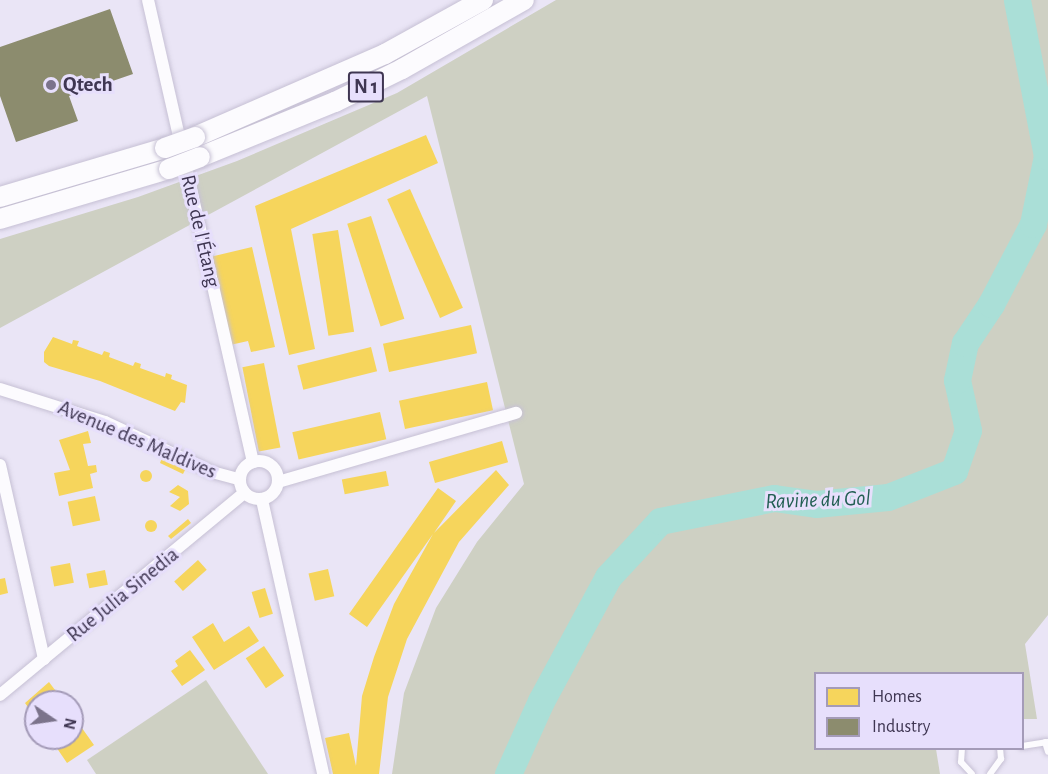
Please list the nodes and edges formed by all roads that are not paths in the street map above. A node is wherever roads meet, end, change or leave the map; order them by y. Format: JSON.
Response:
{"nodes":[{"id":1,"x":148,"y":0,"type":"edge"},
{"id":2,"x":483,"y":0,"type":"edge"},
{"id":3,"x":524,"y":0,"type":"edge"},
{"id":4,"x":0,"y":197,"type":"edge"},
{"id":5,"x":0,"y":219,"type":"edge"},
{"id":6,"x":0,"y":389,"type":"edge"},
{"id":7,"x":516,"y":413,"type":"dead end"},
{"id":8,"x":253,"y":462,"type":"junction"},
{"id":9,"x":0,"y":465,"type":"edge"},
{"id":10,"x":239,"y":479,"type":"junction"},
{"id":11,"x":278,"y":482,"type":"junction"},
{"id":12,"x":244,"y":493,"type":"junction"},
{"id":13,"x":262,"y":500,"type":"junction"},
{"id":14,"x":44,"y":659,"type":"junction"},
{"id":15,"x":0,"y":695,"type":"edge"},
{"id":16,"x":1047,"y":742,"type":"edge"},
{"id":17,"x":1024,"y":746,"type":"edge"},
{"id":18,"x":962,"y":750,"type":"edge"},
{"id":19,"x":1002,"y":750,"type":"edge"},
{"id":20,"x":1048,"y":752,"type":"edge"},
{"id":21,"x":324,"y":774,"type":"edge"},
{"id":22,"x":972,"y":774,"type":"edge"},
{"id":23,"x":990,"y":774,"type":"edge"}],
"edges":[{"from":1,"to":8,"type":"street","name":"Rue de l'Étang"},
{"from":2,"to":4,"type":"highway","number":"N 1","bridge":true},
{"from":3,"to":5,"type":"highway","number":"N 1","bridge":true},
{"from":6,"to":10,"type":"street","name":"Avenue des Maldives"},
{"from":7,"to":11,"type":"street"},
{"from":8,"to":10,"type":"street"},
{"from":8,"to":11,"type":"street"},
{"from":9,"to":14,"type":"street"},
{"from":10,"to":12,"type":"street"},
{"from":11,"to":13,"type":"street"},
{"from":12,"to":13,"type":"street"},
{"from":12,"to":14,"type":"street","name":"Rue Julia Sinedia"},
{"from":13,"to":21,"type":"street"},
{"from":14,"to":15,"type":"street","name":"Rue Julia Sinedia"},
{"from":16,"to":17,"type":"lane"},
{"from":16,"to":20,"type":"lane"},
{"from":18,"to":22,"type":"lane"},
{"from":19,"to":23,"type":"lane"}]}
